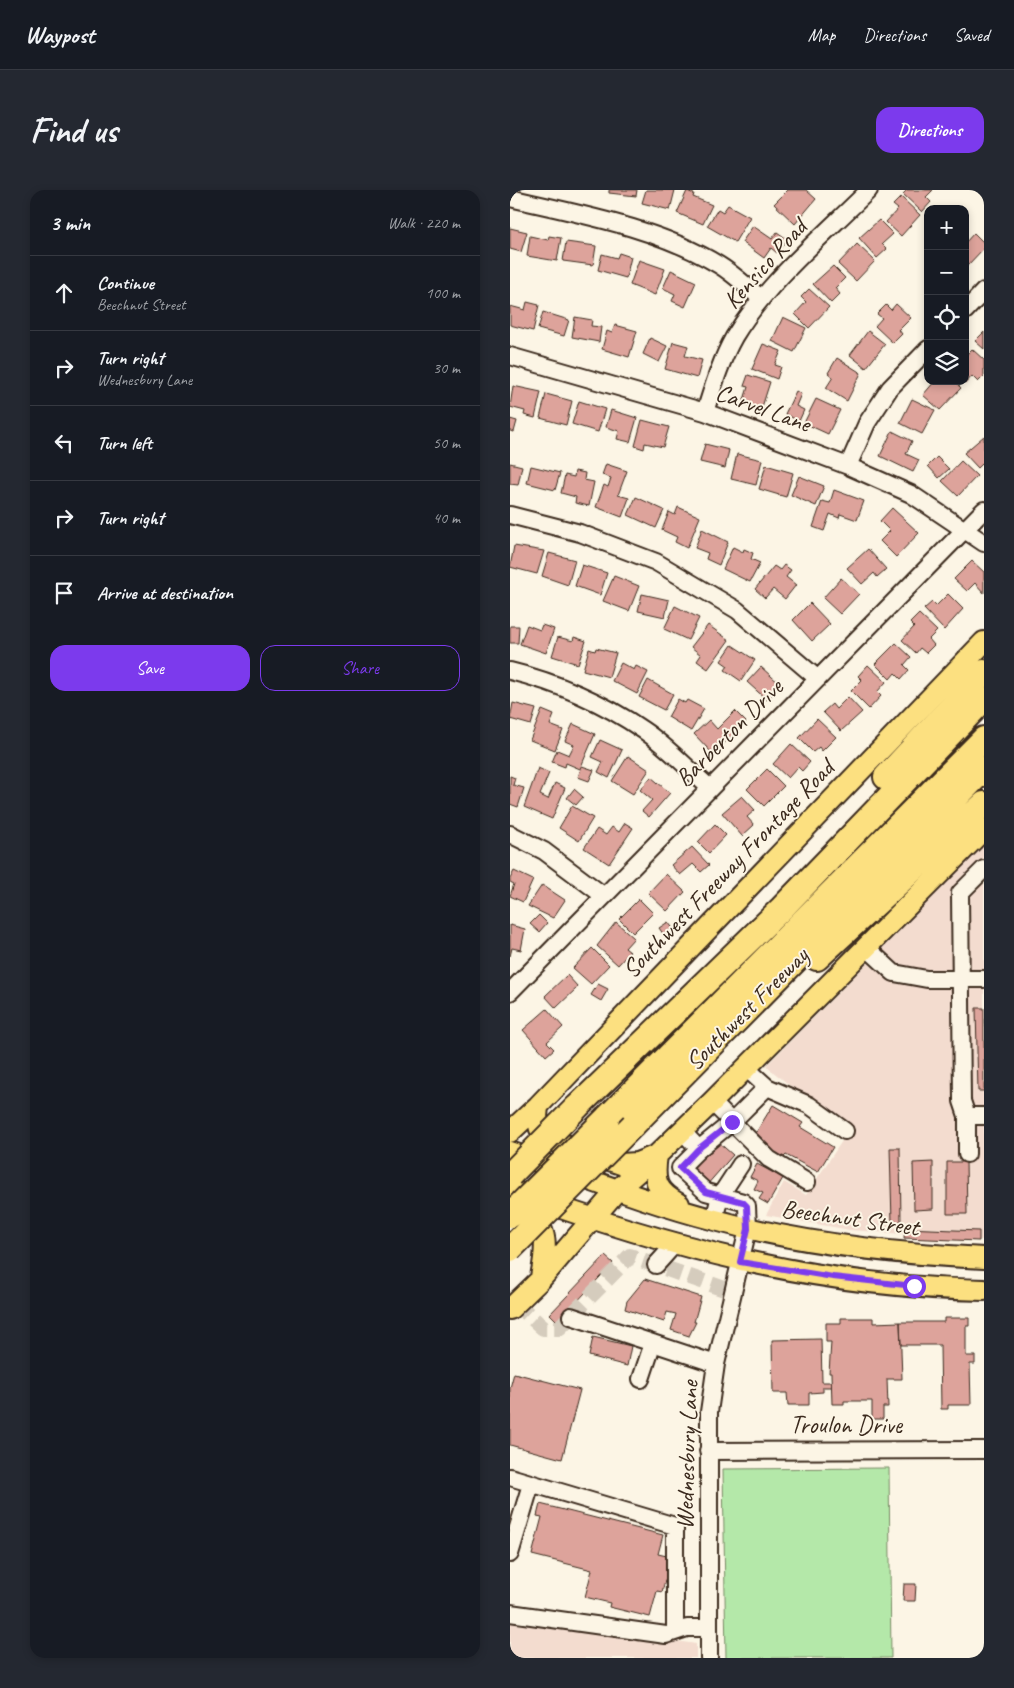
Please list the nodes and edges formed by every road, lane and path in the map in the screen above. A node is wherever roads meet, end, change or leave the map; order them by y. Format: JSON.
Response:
{"nodes":[{"id":1,"x":869,"y":190,"type":"edge"},
{"id":2,"x":510,"y":198,"type":"edge"},
{"id":3,"x":984,"y":291,"type":"edge"},
{"id":4,"x":761,"y":298,"type":"junction"},
{"id":5,"x":969,"y":307,"type":"edge"},
{"id":6,"x":924,"y":353,"type":"edge"},
{"id":7,"x":510,"y":356,"type":"edge"},
{"id":8,"x":705,"y":412,"type":"junction"},
{"id":9,"x":848,"y":466,"type":"junction"},
{"id":10,"x":984,"y":510,"type":"edge"},
{"id":11,"x":510,"y":515,"type":"edge"},
{"id":12,"x":965,"y":529,"type":"junction"},
{"id":13,"x":984,"y":543,"type":"edge"},
{"id":14,"x":984,"y":642,"type":"edge"},
{"id":15,"x":510,"y":672,"type":"edge"},
{"id":16,"x":984,"y":672,"type":"edge"},
{"id":17,"x":818,"y":679,"type":"junction"},
{"id":18,"x":984,"y":699,"type":"edge"},
{"id":19,"x":984,"y":740,"type":"edge"},
{"id":20,"x":984,"y":769,"type":"edge"},
{"id":21,"x":710,"y":788,"type":"junction"},
{"id":22,"x":984,"y":804,"type":"edge"},
{"id":23,"x":984,"y":829,"type":"edge"},
{"id":24,"x":510,"y":834,"type":"edge"},
{"id":25,"x":984,"y":870,"type":"edge"},
{"id":26,"x":604,"y":896,"type":"junction"},
{"id":27,"x":782,"y":908,"type":"junction"},
{"id":28,"x":867,"y":948,"type":"junction"},
{"id":29,"x":789,"y":967,"type":"junction"},
{"id":30,"x":963,"y":979,"type":"junction"},
{"id":31,"x":984,"y":979,"type":"edge"},
{"id":32,"x":510,"y":992,"type":"edge"},
{"id":33,"x":746,"y":1067,"type":"junction"},
{"id":34,"x":767,"y":1088,"type":"junction"},
{"id":35,"x":712,"y":1102,"type":"junction"},
{"id":36,"x":538,"y":1106,"type":"junction"},
{"id":37,"x":967,"y":1116,"type":"junction"},
{"id":38,"x":984,"y":1116,"type":"edge"},
{"id":39,"x":732,"y":1122,"type":"junction"},
{"id":40,"x":682,"y":1131,"type":"junction"},
{"id":41,"x":845,"y":1131,"type":"dead end"},
{"id":42,"x":510,"y":1132,"type":"edge"},
{"id":43,"x":698,"y":1149,"type":"junction"},
{"id":44,"x":510,"y":1152,"type":"edge"},
{"id":45,"x":966,"y":1154,"type":"dead end"},
{"id":46,"x":657,"y":1156,"type":"junction"},
{"id":47,"x":741,"y":1164,"type":"dead end"},
{"id":48,"x":510,"y":1175,"type":"edge"},
{"id":49,"x":807,"y":1182,"type":"dead end"},
{"id":50,"x":618,"y":1189,"type":"junction"},
{"id":51,"x":510,"y":1190,"type":"edge"},
{"id":52,"x":720,"y":1196,"type":"junction"},
{"id":53,"x":510,"y":1208,"type":"edge"},
{"id":54,"x":510,"y":1215,"type":"edge"},
{"id":55,"x":592,"y":1220,"type":"junction"},
{"id":56,"x":714,"y":1220,"type":"junction"},
{"id":57,"x":748,"y":1229,"type":"junction"},
{"id":58,"x":674,"y":1244,"type":"junction"},
{"id":59,"x":510,"y":1249,"type":"edge"},
{"id":60,"x":953,"y":1257,"type":"junction"},
{"id":61,"x":984,"y":1258,"type":"edge"},
{"id":62,"x":740,"y":1262,"type":"junction"},
{"id":63,"x":656,"y":1265,"type":"dead end"},
{"id":64,"x":541,"y":1279,"type":"junction"},
{"id":65,"x":951,"y":1289,"type":"junction"},
{"id":66,"x":984,"y":1290,"type":"edge"},
{"id":67,"x":510,"y":1310,"type":"edge"},
{"id":68,"x":571,"y":1316,"type":"dead end"},
{"id":69,"x":653,"y":1343,"type":"junction"},
{"id":70,"x":716,"y":1364,"type":"junction"},
{"id":71,"x":641,"y":1379,"type":"dead end"},
{"id":72,"x":984,"y":1450,"type":"edge"},
{"id":73,"x":708,"y":1451,"type":"junction"},
{"id":74,"x":510,"y":1477,"type":"edge"},
{"id":75,"x":531,"y":1484,"type":"junction"},
{"id":76,"x":510,"y":1554,"type":"edge"},
{"id":77,"x":510,"y":1612,"type":"edge"},
{"id":78,"x":675,"y":1631,"type":"junction"},
{"id":79,"x":709,"y":1633,"type":"junction"},
{"id":80,"x":710,"y":1658,"type":"edge"}],
"edges":[{"from":1,"to":4,"type":"street","name":"Kensico Road"},
{"from":2,"to":4,"type":"street"},
{"from":3,"to":5,"type":"street"},
{"from":4,"to":8,"type":"street","name":"Kensico Road"},
{"from":6,"to":9,"type":"street"},
{"from":7,"to":8,"type":"street","name":"Carvel Lane"},
{"from":8,"to":9,"type":"street","name":"Carvel Lane"},
{"from":9,"to":12,"type":"street","name":"Carvel Lane"},
{"from":10,"to":12,"type":"street","name":"Barberton Drive"},
{"from":11,"to":17,"type":"street"},
{"from":12,"to":13,"type":"street","name":"Carvel Lane"},
{"from":12,"to":17,"type":"street","name":"Barberton Drive"},
{"from":14,"to":36,"type":"main road","name":"Southwest Freeway Frontage Road"},
{"from":15,"to":21,"type":"street"},
{"from":16,"to":27,"type":"highway"},
{"from":17,"to":21,"type":"street","name":"Barberton Drive"},
{"from":18,"to":27,"type":"highway","name":"Southwest Freeway"},
{"from":19,"to":54,"type":"highway","bridge":true},
{"from":20,"to":29,"type":"highway","name":"Southwest Freeway"},
{"from":21,"to":26,"type":"street","name":"Barberton Drive"},
{"from":22,"to":29,"type":"highway"},
{"from":23,"to":28,"type":"main road"},
{"from":24,"to":26,"type":"street"},
{"from":25,"to":30,"type":"street"},
{"from":26,"to":32,"type":"street","name":"Barberton Drive"},
{"from":27,"to":48,"type":"highway","name":"Southwest Freeway","bridge":true},
{"from":28,"to":30,"type":"street"},
{"from":28,"to":33,"type":"main road"},
{"from":29,"to":59,"type":"highway","name":"Southwest Freeway","bridge":true},
{"from":30,"to":31,"type":"street"},
{"from":30,"to":37,"type":"street"},
{"from":33,"to":34,"type":"street"},
{"from":33,"to":35,"type":"main road"},
{"from":34,"to":39,"type":"street"},
{"from":34,"to":41,"type":"street"},
{"from":35,"to":39,"type":"street"},
{"from":35,"to":40,"type":"main road"},
{"from":36,"to":42,"type":"main road","name":"Southwest Freeway Frontage Road"},
{"from":36,"to":46,"type":"main road"},
{"from":37,"to":38,"type":"street"},
{"from":37,"to":45,"type":"street"},
{"from":39,"to":43,"type":"street"},
{"from":39,"to":49,"type":"street"},
{"from":40,"to":43,"type":"street"},
{"from":40,"to":46,"type":"main road"},
{"from":43,"to":52,"type":"street"},
{"from":44,"to":50,"type":"main road","name":"Beechnut Street"},
{"from":46,"to":50,"type":"main road"},
{"from":46,"to":56,"type":"main road"},
{"from":47,"to":52,"type":"street"},
{"from":50,"to":55,"type":"main road"},
{"from":50,"to":56,"type":"main road","name":"Beechnut Street"},
{"from":51,"to":55,"type":"main road"},
{"from":52,"to":56,"type":"street"},
{"from":52,"to":57,"type":"street"},
{"from":53,"to":64,"type":"main road"},
{"from":55,"to":58,"type":"main road"},
{"from":55,"to":64,"type":"main road"},
{"from":56,"to":57,"type":"main road","name":"Beechnut Street"},
{"from":57,"to":60,"type":"main road","name":"Beechnut Street"},
{"from":57,"to":62,"type":"street","name":"Wednesbury Lane"},
{"from":58,"to":62,"type":"main road"},
{"from":58,"to":63,"type":"street"},
{"from":60,"to":61,"type":"main road","name":"Beechnut Street"},
{"from":60,"to":65,"type":"main road"},
{"from":62,"to":65,"type":"main road"},
{"from":62,"to":70,"type":"street","name":"Wednesbury Lane"},
{"from":64,"to":67,"type":"main road"},
{"from":65,"to":66,"type":"main road"},
{"from":68,"to":69,"type":"street"},
{"from":69,"to":70,"type":"street"},
{"from":69,"to":71,"type":"street"},
{"from":70,"to":73,"type":"street","name":"Wednesbury Lane"},
{"from":72,"to":73,"type":"street","name":"Troulon Drive"},
{"from":73,"to":79,"type":"street","name":"Wednesbury Lane"},
{"from":74,"to":75,"type":"street"},
{"from":75,"to":76,"type":"street"},
{"from":75,"to":78,"type":"street"},
{"from":77,"to":78,"type":"street"},
{"from":78,"to":79,"type":"street"},
{"from":79,"to":80,"type":"street","name":"Wednesbury Lane"}]}
